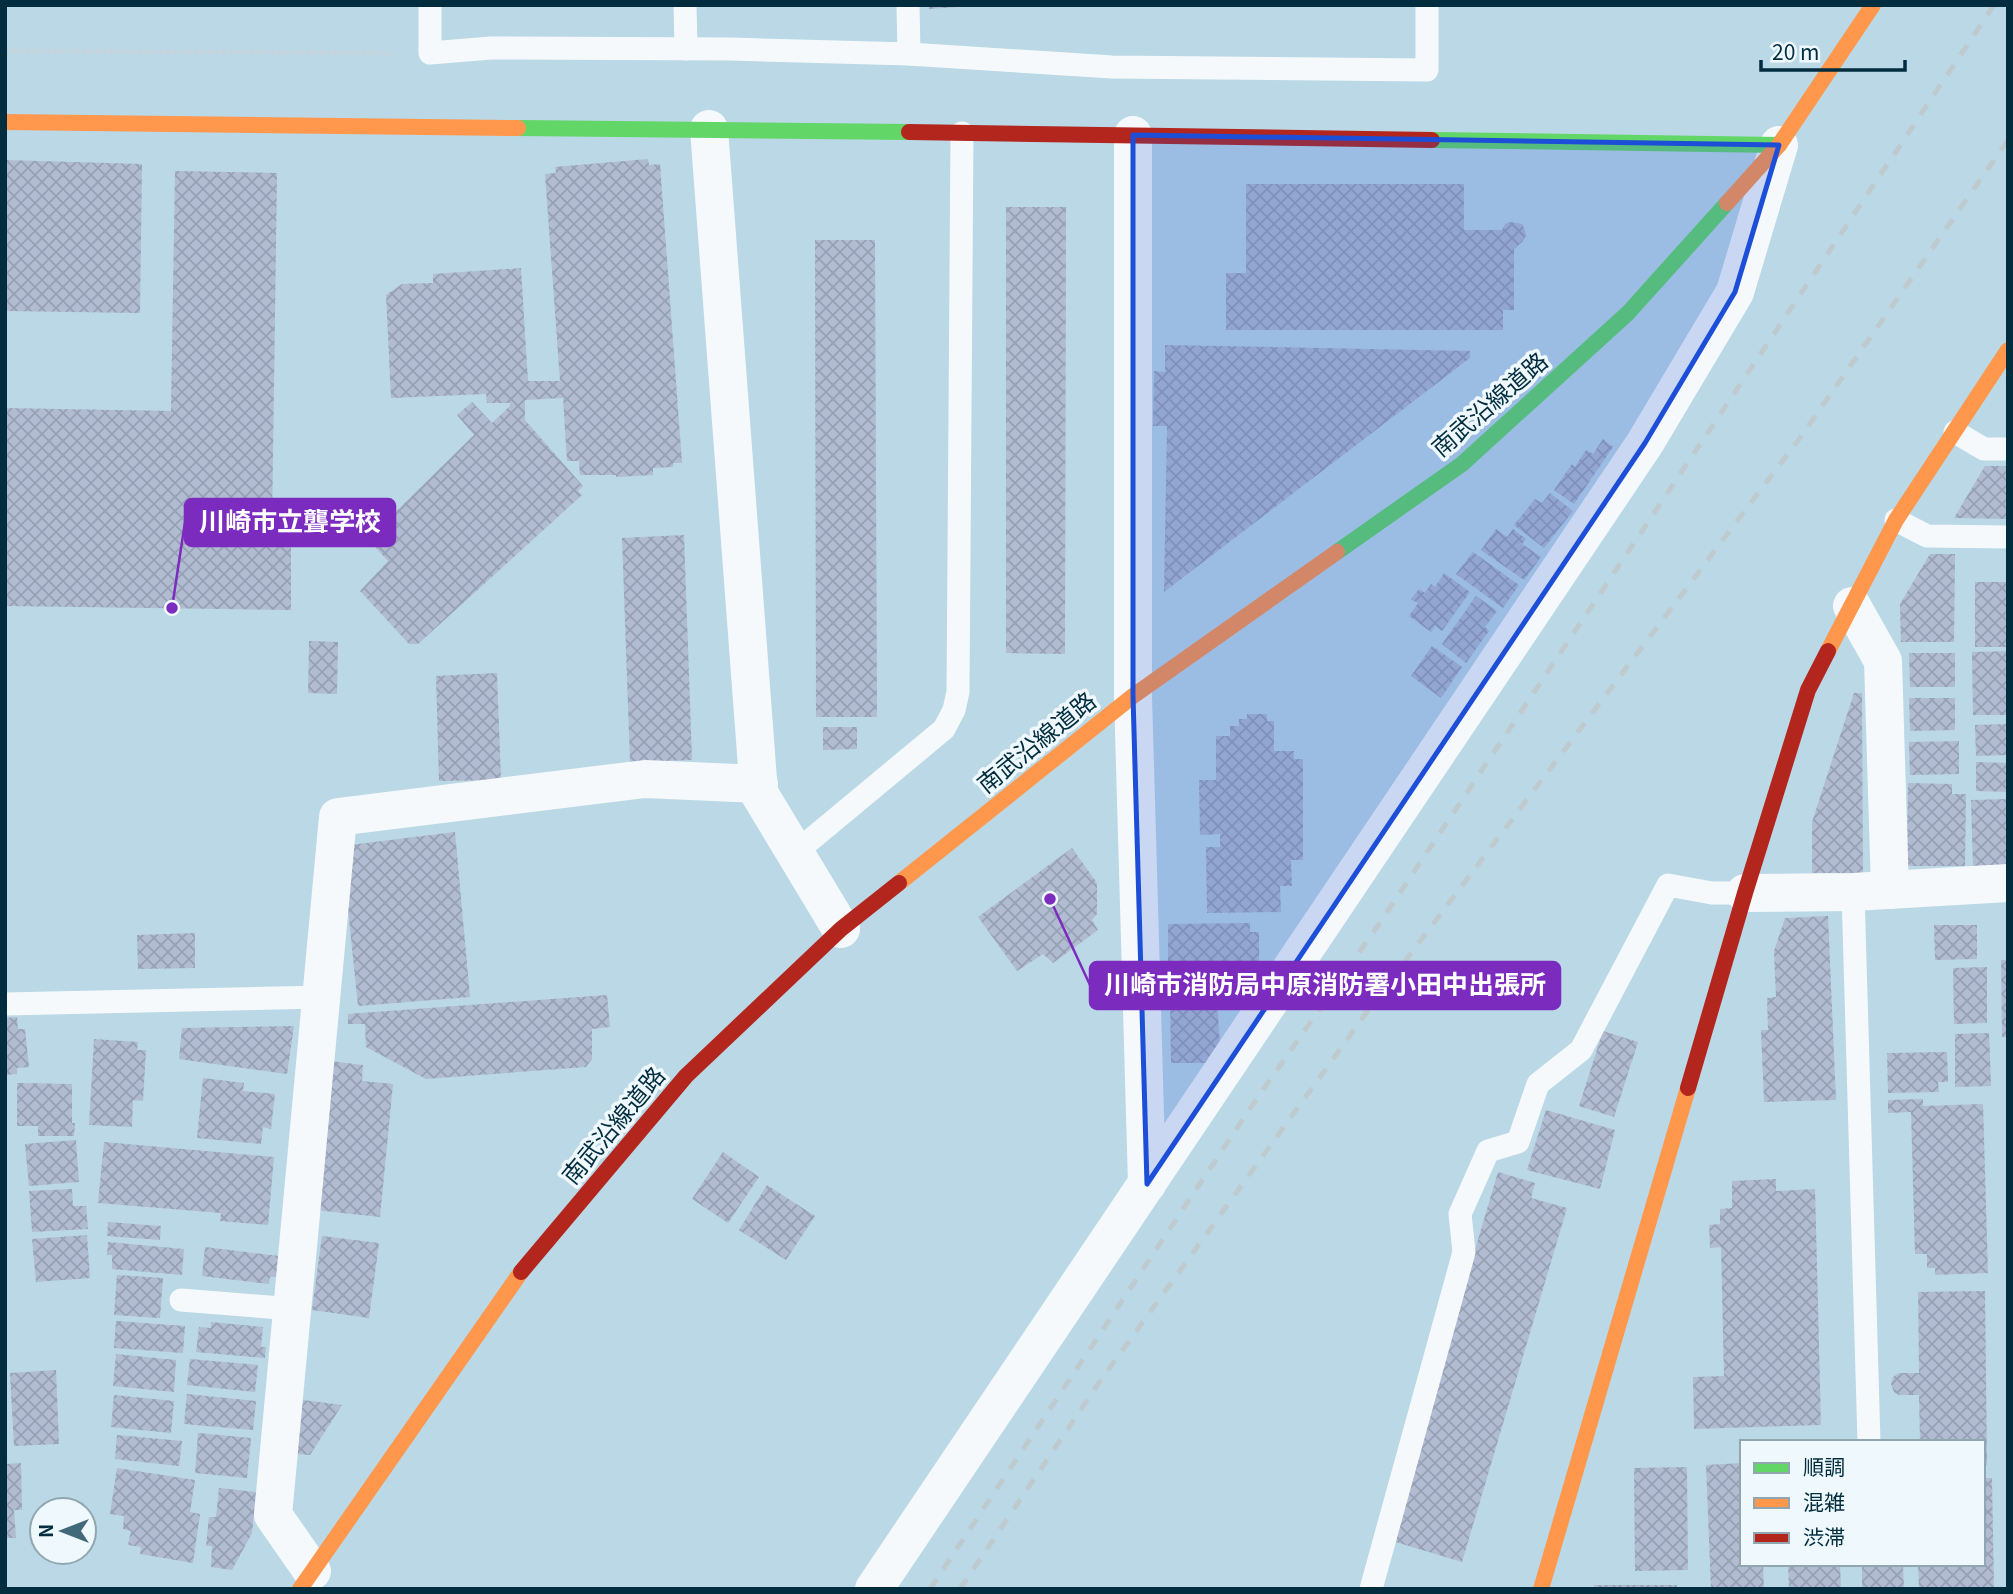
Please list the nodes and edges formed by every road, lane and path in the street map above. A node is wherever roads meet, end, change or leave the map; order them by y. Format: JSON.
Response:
{"nodes":[{"id":1,"x":430,"y":5,"type":"edge"},
{"id":2,"x":685,"y":5,"type":"edge"},
{"id":3,"x":908,"y":5,"type":"edge"},
{"id":4,"x":1426,"y":5,"type":"edge"},
{"id":5,"x":1873,"y":5,"type":"edge"},
{"id":6,"x":686,"y":48,"type":"junction"},
{"id":7,"x":5,"y":51,"type":"edge"},
{"id":8,"x":430,"y":53,"type":"junction"},
{"id":9,"x":909,"y":54,"type":"junction"},
{"id":10,"x":5,"y":122,"type":"edge"},
{"id":11,"x":709,"y":130,"type":"junction"},
{"id":12,"x":962,"y":133,"type":"junction"},
{"id":13,"x":1133,"y":135,"type":"junction"},
{"id":14,"x":1779,"y":145,"type":"junction"},
{"id":15,"x":2008,"y":350,"type":"edge"},
{"id":16,"x":1955,"y":432,"type":"junction"},
{"id":17,"x":2008,"y":449,"type":"edge"},
{"id":18,"x":1896,"y":520,"type":"junction"},
{"id":19,"x":2008,"y":537,"type":"edge"},
{"id":20,"x":1852,"y":606,"type":"junction"},
{"id":21,"x":1133,"y":696,"type":"junction"},
{"id":22,"x":759,"y":784,"type":"junction"},
{"id":23,"x":796,"y":852,"type":"junction"},
{"id":24,"x":2008,"y":883,"type":"edge"},
{"id":25,"x":1871,"y":891,"type":"junction"},
{"id":26,"x":1745,"y":893,"type":"junction"},
{"id":27,"x":841,"y":929,"type":"junction"},
{"id":28,"x":322,"y":997,"type":"junction"},
{"id":29,"x":5,"y":1004,"type":"edge"},
{"id":30,"x":1147,"y":1184,"type":"junction"},
{"id":31,"x":181,"y":1300,"type":"dead end"},
{"id":32,"x":293,"y":1309,"type":"junction"},
{"id":33,"x":1869,"y":1440,"type":"edge"},
{"id":34,"x":306,"y":1580,"type":"edge"},
{"id":35,"x":874,"y":1589,"type":"edge"},
{"id":36,"x":1371,"y":1589,"type":"edge"},
{"id":37,"x":1541,"y":1589,"type":"edge"}],
"edges":[{"from":1,"to":8,"type":"lane"},
{"from":2,"to":6,"type":"lane"},
{"from":3,"to":9,"type":"lane"},
{"from":4,"to":9,"type":"lane"},
{"from":5,"to":14,"type":"street","name":"南武沿線道路"},
{"from":6,"to":8,"type":"lane"},
{"from":6,"to":9,"type":"lane"},
{"from":7,"to":8,"type":"path"},
{"from":10,"to":11,"type":"street"},
{"from":11,"to":12,"type":"street"},
{"from":11,"to":22,"type":"street"},
{"from":12,"to":13,"type":"street"},
{"from":12,"to":23,"type":"lane"},
{"from":13,"to":14,"type":"street"},
{"from":13,"to":21,"type":"street"},
{"from":14,"to":21,"type":"street","name":"南武沿線道路"},
{"from":14,"to":30,"type":"street"},
{"from":15,"to":16,"type":"street"},
{"from":16,"to":17,"type":"lane"},
{"from":16,"to":18,"type":"street"},
{"from":18,"to":19,"type":"lane"},
{"from":18,"to":20,"type":"street"},
{"from":20,"to":25,"type":"street"},
{"from":20,"to":26,"type":"street"},
{"from":21,"to":27,"type":"street","name":"南武沿線道路"},
{"from":21,"to":30,"type":"street"},
{"from":22,"to":23,"type":"street"},
{"from":22,"to":28,"type":"street"},
{"from":23,"to":27,"type":"street"},
{"from":24,"to":25,"type":"street"},
{"from":25,"to":26,"type":"street"},
{"from":25,"to":33,"type":"lane"},
{"from":26,"to":36,"type":"lane"},
{"from":26,"to":37,"type":"street"},
{"from":27,"to":34,"type":"street","name":"南武沿線道路"},
{"from":28,"to":29,"type":"lane"},
{"from":28,"to":32,"type":"street"},
{"from":30,"to":35,"type":"street"},
{"from":31,"to":32,"type":"lane"},
{"from":32,"to":34,"type":"street"}]}
